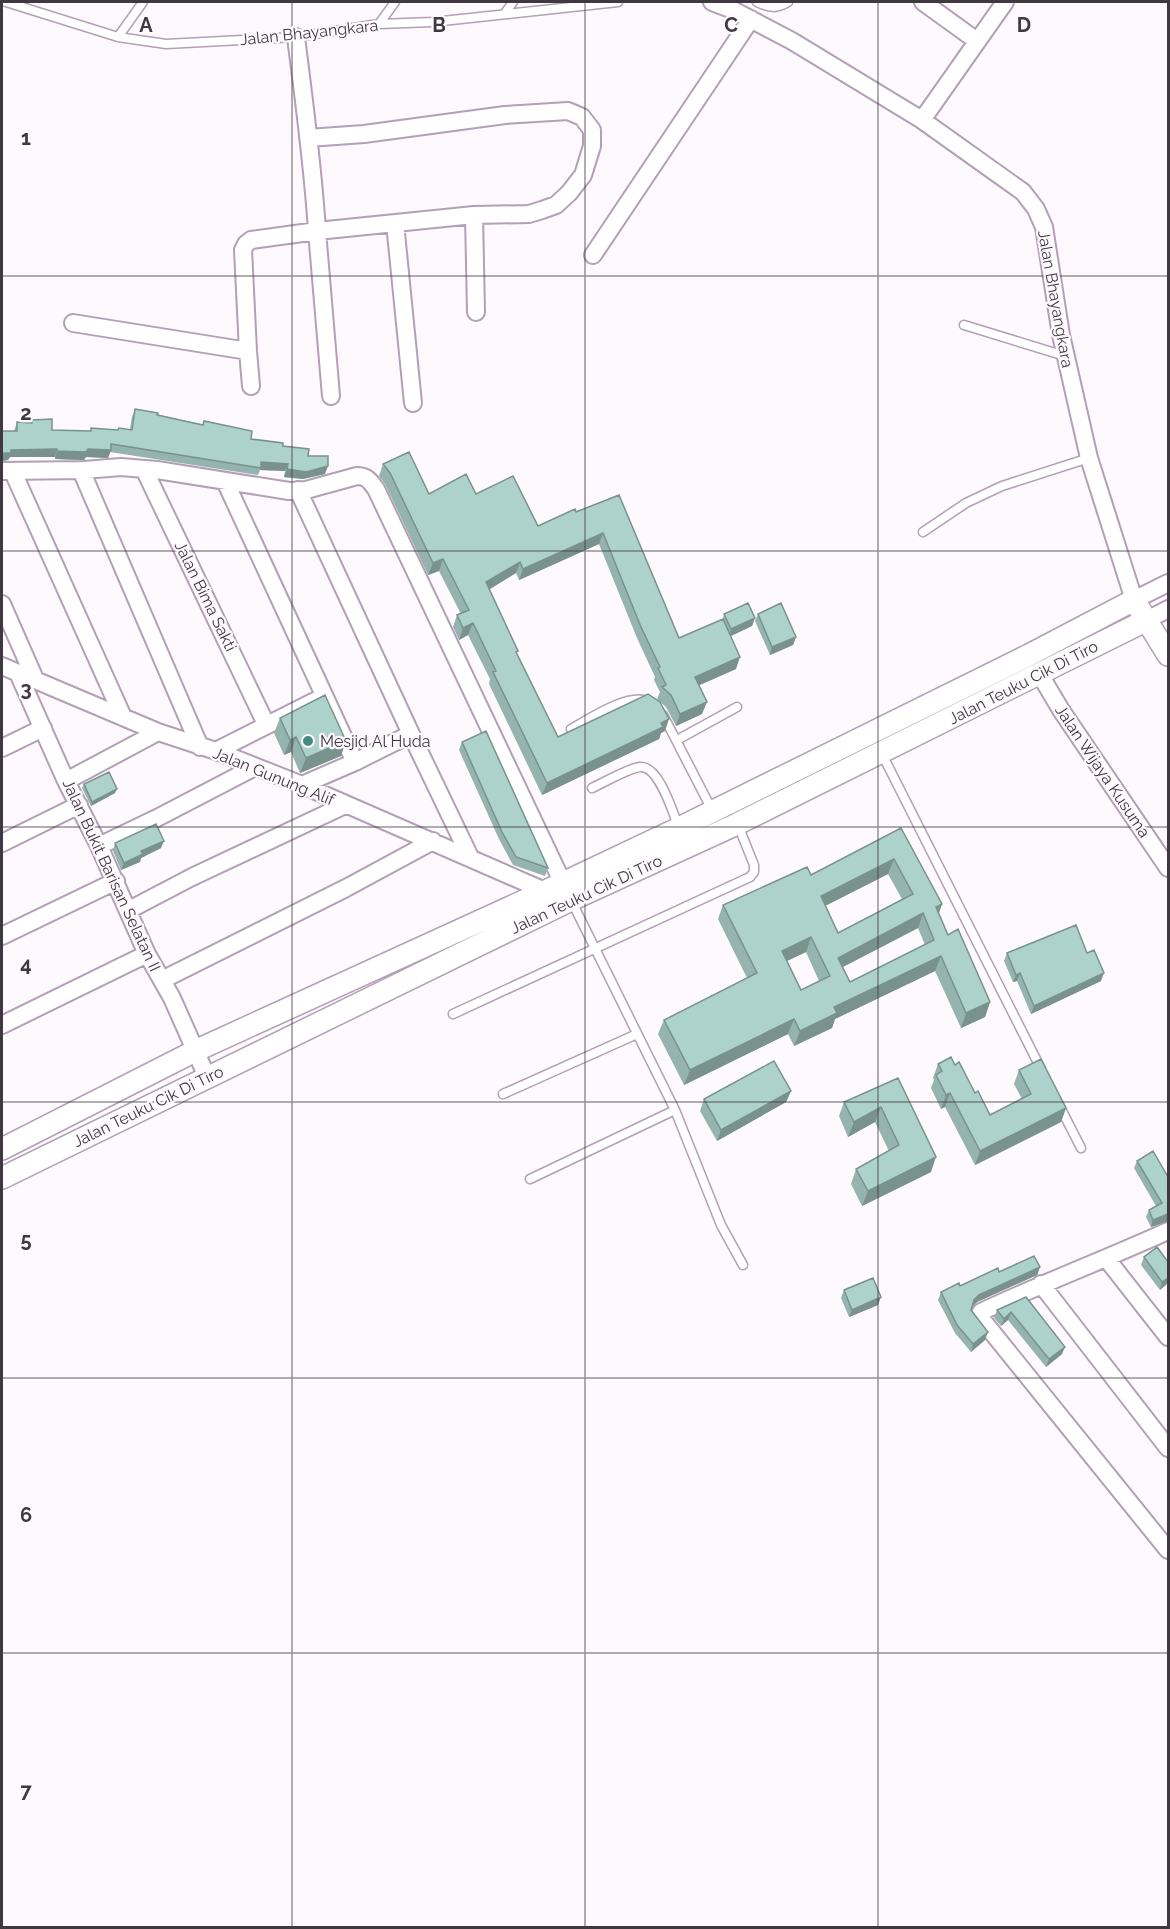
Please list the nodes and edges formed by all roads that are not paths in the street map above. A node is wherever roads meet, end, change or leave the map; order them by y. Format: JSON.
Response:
{"nodes":[{"id":1,"x":6,"y":2,"type":"edge"},
{"id":2,"x":143,"y":2,"type":"edge"},
{"id":3,"x":395,"y":2,"type":"edge"},
{"id":4,"x":513,"y":2,"type":"edge"},
{"id":5,"x":618,"y":2,"type":"edge"},
{"id":6,"x":712,"y":2,"type":"edge"},
{"id":7,"x":757,"y":2,"type":"edge"},
{"id":8,"x":788,"y":2,"type":"edge"},
{"id":9,"x":923,"y":2,"type":"edge"},
{"id":10,"x":1005,"y":2,"type":"edge"},
{"id":11,"x":505,"y":13,"type":"junction"},
{"id":12,"x":751,"y":19,"type":"junction"},
{"id":13,"x":379,"y":24,"type":"junction"},
{"id":14,"x":118,"y":37,"type":"junction"},
{"id":15,"x":296,"y":37,"type":"junction"},
{"id":16,"x":977,"y":41,"type":"junction"},
{"id":17,"x":922,"y":120,"type":"junction"},
{"id":18,"x":308,"y":138,"type":"junction"},
{"id":19,"x":474,"y":215,"type":"junction"},
{"id":20,"x":394,"y":223,"type":"junction"},
{"id":21,"x":317,"y":231,"type":"junction"},
{"id":22,"x":592,"y":255,"type":"dead end"},
{"id":23,"x":476,"y":312,"type":"dead end"},
{"id":24,"x":74,"y":323,"type":"dead end"},
{"id":25,"x":964,"y":325,"type":"dead end"},
{"id":26,"x":248,"y":351,"type":"junction"},
{"id":27,"x":1065,"y":357,"type":"junction"},
{"id":28,"x":251,"y":386,"type":"dead end"},
{"id":29,"x":331,"y":396,"type":"dead end"},
{"id":30,"x":413,"y":403,"type":"dead end"},
{"id":31,"x":1089,"y":459,"type":"junction"},
{"id":32,"x":144,"y":469,"type":"junction"},
{"id":33,"x":81,"y":470,"type":"junction"},
{"id":34,"x":7,"y":472,"type":"edge"},
{"id":35,"x":225,"y":481,"type":"junction"},
{"id":36,"x":298,"y":490,"type":"junction"},
{"id":37,"x":923,"y":532,"type":"dead end"},
{"id":38,"x":1168,"y":583,"type":"edge"},
{"id":39,"x":1134,"y":600,"type":"junction"},
{"id":40,"x":2,"y":604,"type":"edge"},
{"id":41,"x":1168,"y":609,"type":"edge"},
{"id":42,"x":1145,"y":621,"type":"junction"},
{"id":43,"x":1168,"y":655,"type":"edge"},
{"id":44,"x":2,"y":666,"type":"edge"},
{"id":45,"x":18,"y":673,"type":"junction"},
{"id":46,"x":1039,"y":673,"type":"junction"},
{"id":47,"x":36,"y":679,"type":"junction"},
{"id":48,"x":954,"y":692,"type":"junction"},
{"id":49,"x":324,"y":696,"type":"junction"},
{"id":50,"x":737,"y":707,"type":"dead end"},
{"id":51,"x":965,"y":711,"type":"junction"},
{"id":52,"x":123,"y":717,"type":"junction"},
{"id":53,"x":266,"y":724,"type":"junction"},
{"id":54,"x":43,"y":728,"type":"junction"},
{"id":55,"x":571,"y":729,"type":"edge"},
{"id":56,"x":158,"y":732,"type":"junction"},
{"id":57,"x":411,"y":734,"type":"junction"},
{"id":58,"x":677,"y":740,"type":"junction"},
{"id":59,"x":2,"y":748,"type":"edge"},
{"id":60,"x":208,"y":749,"type":"junction"},
{"id":61,"x":882,"y":753,"type":"junction"},
{"id":62,"x":355,"y":762,"type":"junction"},
{"id":63,"x":255,"y":767,"type":"junction"},
{"id":64,"x":66,"y":780,"type":"junction"},
{"id":65,"x":302,"y":785,"type":"junction"},
{"id":66,"x":592,"y":788,"type":"dead end"},
{"id":67,"x":79,"y":805,"type":"junction"},
{"id":68,"x":345,"y":805,"type":"junction"},
{"id":69,"x":712,"y":811,"type":"junction"},
{"id":70,"x":737,"y":824,"type":"junction"},
{"id":71,"x":679,"y":828,"type":"junction"},
{"id":72,"x":433,"y":841,"type":"junction"},
{"id":73,"x":2,"y":843,"type":"edge"},
{"id":74,"x":99,"y":846,"type":"junction"},
{"id":75,"x":470,"y":857,"type":"junction"},
{"id":76,"x":1168,"y":868,"type":"edge"},
{"id":77,"x":116,"y":881,"type":"junction"},
{"id":78,"x":560,"y":891,"type":"junction"},
{"id":79,"x":129,"y":910,"type":"junction"},
{"id":80,"x":2,"y":936,"type":"edge"},
{"id":81,"x":595,"y":948,"type":"junction"},
{"id":82,"x":147,"y":954,"type":"junction"},
{"id":83,"x":162,"y":980,"type":"junction"},
{"id":84,"x":453,"y":1014,"type":"dead end"},
{"id":85,"x":2,"y":1024,"type":"edge"},
{"id":86,"x":638,"y":1034,"type":"junction"},
{"id":87,"x":195,"y":1051,"type":"junction"},
{"id":88,"x":207,"y":1077,"type":"junction"},
{"id":89,"x":1046,"y":1079,"type":"edge"},
{"id":90,"x":503,"y":1094,"type":"dead end"},
{"id":91,"x":1056,"y":1098,"type":"edge"},
{"id":92,"x":675,"y":1110,"type":"junction"},
{"id":93,"x":1081,"y":1148,"type":"dead end"},
{"id":94,"x":2,"y":1149,"type":"edge"},
{"id":95,"x":2,"y":1178,"type":"edge"},
{"id":96,"x":530,"y":1179,"type":"dead end"},
{"id":97,"x":1168,"y":1231,"type":"edge"},
{"id":98,"x":1106,"y":1258,"type":"junction"},
{"id":99,"x":743,"y":1265,"type":"dead end"},
{"id":100,"x":1041,"y":1284,"type":"junction"},
{"id":101,"x":1168,"y":1337,"type":"edge"},
{"id":102,"x":1168,"y":1448,"type":"edge"},
{"id":103,"x":1168,"y":1550,"type":"edge"}],
"edges":[{"from":1,"to":14,"type":"lane","name":"Jalan Bhayangkara"},
{"from":2,"to":14,"type":"lane"},
{"from":3,"to":13,"type":"lane"},
{"from":4,"to":11,"type":"lane"},
{"from":5,"to":11,"type":"lane","name":"Jalan Bhayangkara"},
{"from":6,"to":12,"type":"street","name":"Jalan Bhayangkara"},
{"from":7,"to":8,"type":"lane"},
{"from":9,"to":16,"type":"street"},
{"from":10,"to":16,"type":"street"},
{"from":11,"to":13,"type":"lane","name":"Jalan Bhayangkara"},
{"from":12,"to":17,"type":"street","name":"Jalan Bhayangkara"},
{"from":12,"to":22,"type":"street"},
{"from":13,"to":15,"type":"lane","name":"Jalan Bhayangkara"},
{"from":14,"to":15,"type":"lane","name":"Jalan Bhayangkara"},
{"from":15,"to":18,"type":"street"},
{"from":16,"to":17,"type":"street"},
{"from":17,"to":27,"type":"street","name":"Jalan Bhayangkara"},
{"from":18,"to":19,"type":"street"},
{"from":18,"to":21,"type":"street"},
{"from":19,"to":20,"type":"street"},
{"from":19,"to":23,"type":"street"},
{"from":20,"to":21,"type":"street"},
{"from":20,"to":30,"type":"street"},
{"from":21,"to":26,"type":"street"},
{"from":21,"to":29,"type":"street"},
{"from":24,"to":26,"type":"street"},
{"from":25,"to":27,"type":"lane"},
{"from":26,"to":28,"type":"street"},
{"from":27,"to":31,"type":"street","name":"Jalan Bhayangkara"},
{"from":31,"to":37,"type":"lane"},
{"from":31,"to":39,"type":"street","name":"Jalan Bhayangkara"},
{"from":32,"to":33,"type":"street"},
{"from":32,"to":35,"type":"street"},
{"from":32,"to":53,"type":"street","name":"Jalan Bima Sakti"},
{"from":33,"to":34,"type":"street"},
{"from":33,"to":60,"type":"street"},
{"from":34,"to":52,"type":"street"},
{"from":35,"to":36,"type":"street"},
{"from":35,"to":49,"type":"street"},
{"from":36,"to":57,"type":"street"},
{"from":36,"to":78,"type":"street"},
{"from":38,"to":39,"type":"street","name":"Jalan Teuku Cik Di Tiro"},
{"from":39,"to":42,"type":"street","name":"Jalan Bhayangkara"},
{"from":39,"to":48,"type":"street","name":"Jalan Teuku Cik Di Tiro"},
{"from":40,"to":47,"type":"street"},
{"from":41,"to":42,"type":"street","name":"Jalan Teuku Cik Di Tiro"},
{"from":42,"to":43,"type":"street","name":"Jalan Bhayangkara"},
{"from":42,"to":46,"type":"street","name":"Jalan Teuku Cik Di Tiro"},
{"from":44,"to":45,"type":"street","name":"Jalan Gunung Alif"},
{"from":45,"to":47,"type":"street","name":"Jalan Gunung Alif"},
{"from":45,"to":54,"type":"street","name":"Jalan Bukit Barisan Selatan II"},
{"from":46,"to":51,"type":"street","name":"Jalan Teuku Cik Di Tiro"},
{"from":46,"to":76,"type":"street","name":"Jalan Wijaya Kusuma"},
{"from":47,"to":52,"type":"street","name":"Jalan Gunung Alif"},
{"from":48,"to":51,"type":"street"},
{"from":48,"to":69,"type":"street","name":"Jalan Teuku Cik Di Tiro"},
{"from":49,"to":53,"type":"street"},
{"from":49,"to":62,"type":"street"},
{"from":50,"to":58,"type":"lane"},
{"from":51,"to":61,"type":"street","name":"Jalan Teuku Cik Di Tiro"},
{"from":52,"to":56,"type":"street","name":"Jalan Gunung Alif"},
{"from":53,"to":60,"type":"street"},
{"from":54,"to":59,"type":"street"},
{"from":54,"to":64,"type":"street","name":"Jalan Bukit Barisan Selatan II"},
{"from":55,"to":58,"type":"lane"},
{"from":56,"to":60,"type":"street","name":"Jalan Gunung Alif"},
{"from":56,"to":64,"type":"street"},
{"from":57,"to":62,"type":"street"},
{"from":57,"to":75,"type":"street"},
{"from":58,"to":69,"type":"lane"},
{"from":60,"to":63,"type":"street","name":"Jalan Gunung Alif"},
{"from":61,"to":70,"type":"street","name":"Jalan Teuku Cik Di Tiro"},
{"from":61,"to":89,"type":"lane"},
{"from":62,"to":65,"type":"street"},
{"from":63,"to":65,"type":"street","name":"Jalan Gunung Alif"},
{"from":63,"to":74,"type":"street"},
{"from":64,"to":67,"type":"street","name":"Jalan Bukit Barisan Selatan II"},
{"from":65,"to":68,"type":"street","name":"Jalan Gunung Alif"},
{"from":66,"to":71,"type":"lane"},
{"from":67,"to":73,"type":"street"},
{"from":67,"to":74,"type":"street","name":"Jalan Bukit Barisan Selatan II"},
{"from":68,"to":72,"type":"street","name":"Jalan Gunung Alif"},
{"from":68,"to":79,"type":"street"},
{"from":69,"to":71,"type":"street","name":"Jalan Teuku Cik Di Tiro"},
{"from":70,"to":78,"type":"street","name":"Jalan Teuku Cik Di Tiro"},
{"from":70,"to":81,"type":"lane"},
{"from":71,"to":78,"type":"street","name":"Jalan Teuku Cik Di Tiro"},
{"from":72,"to":75,"type":"street","name":"Jalan Gunung Alif"},
{"from":72,"to":83,"type":"street"},
{"from":74,"to":77,"type":"street","name":"Jalan Bukit Barisan Selatan II"},
{"from":75,"to":78,"type":"street","name":"Jalan Gunung Alif"},
{"from":77,"to":79,"type":"street","name":"Jalan Bukit Barisan Selatan II"},
{"from":77,"to":80,"type":"street"},
{"from":78,"to":81,"type":"lane"},
{"from":78,"to":87,"type":"street","name":"Jalan Teuku Cik Di Tiro"},
{"from":78,"to":88,"type":"street","name":"Jalan Teuku Cik Di Tiro"},
{"from":79,"to":82,"type":"street","name":"Jalan Bukit Barisan Selatan II"},
{"from":81,"to":84,"type":"lane"},
{"from":81,"to":86,"type":"lane"},
{"from":82,"to":83,"type":"street","name":"Jalan Bukit Barisan Selatan II"},
{"from":82,"to":85,"type":"street"},
{"from":83,"to":87,"type":"street","name":"Jalan Bukit Barisan Selatan II"},
{"from":86,"to":90,"type":"lane"},
{"from":86,"to":92,"type":"lane"},
{"from":87,"to":88,"type":"street","name":"Jalan Bukit Barisan Selatan II"},
{"from":87,"to":94,"type":"street","name":"Jalan Teuku Cik Di Tiro"},
{"from":88,"to":95,"type":"street","name":"Jalan Teuku Cik Di Tiro"},
{"from":91,"to":93,"type":"lane"},
{"from":92,"to":96,"type":"lane"},
{"from":92,"to":99,"type":"lane"},
{"from":97,"to":98,"type":"street"},
{"from":98,"to":100,"type":"street"},
{"from":98,"to":101,"type":"street"},
{"from":100,"to":102,"type":"street"},
{"from":100,"to":103,"type":"street"}]}
